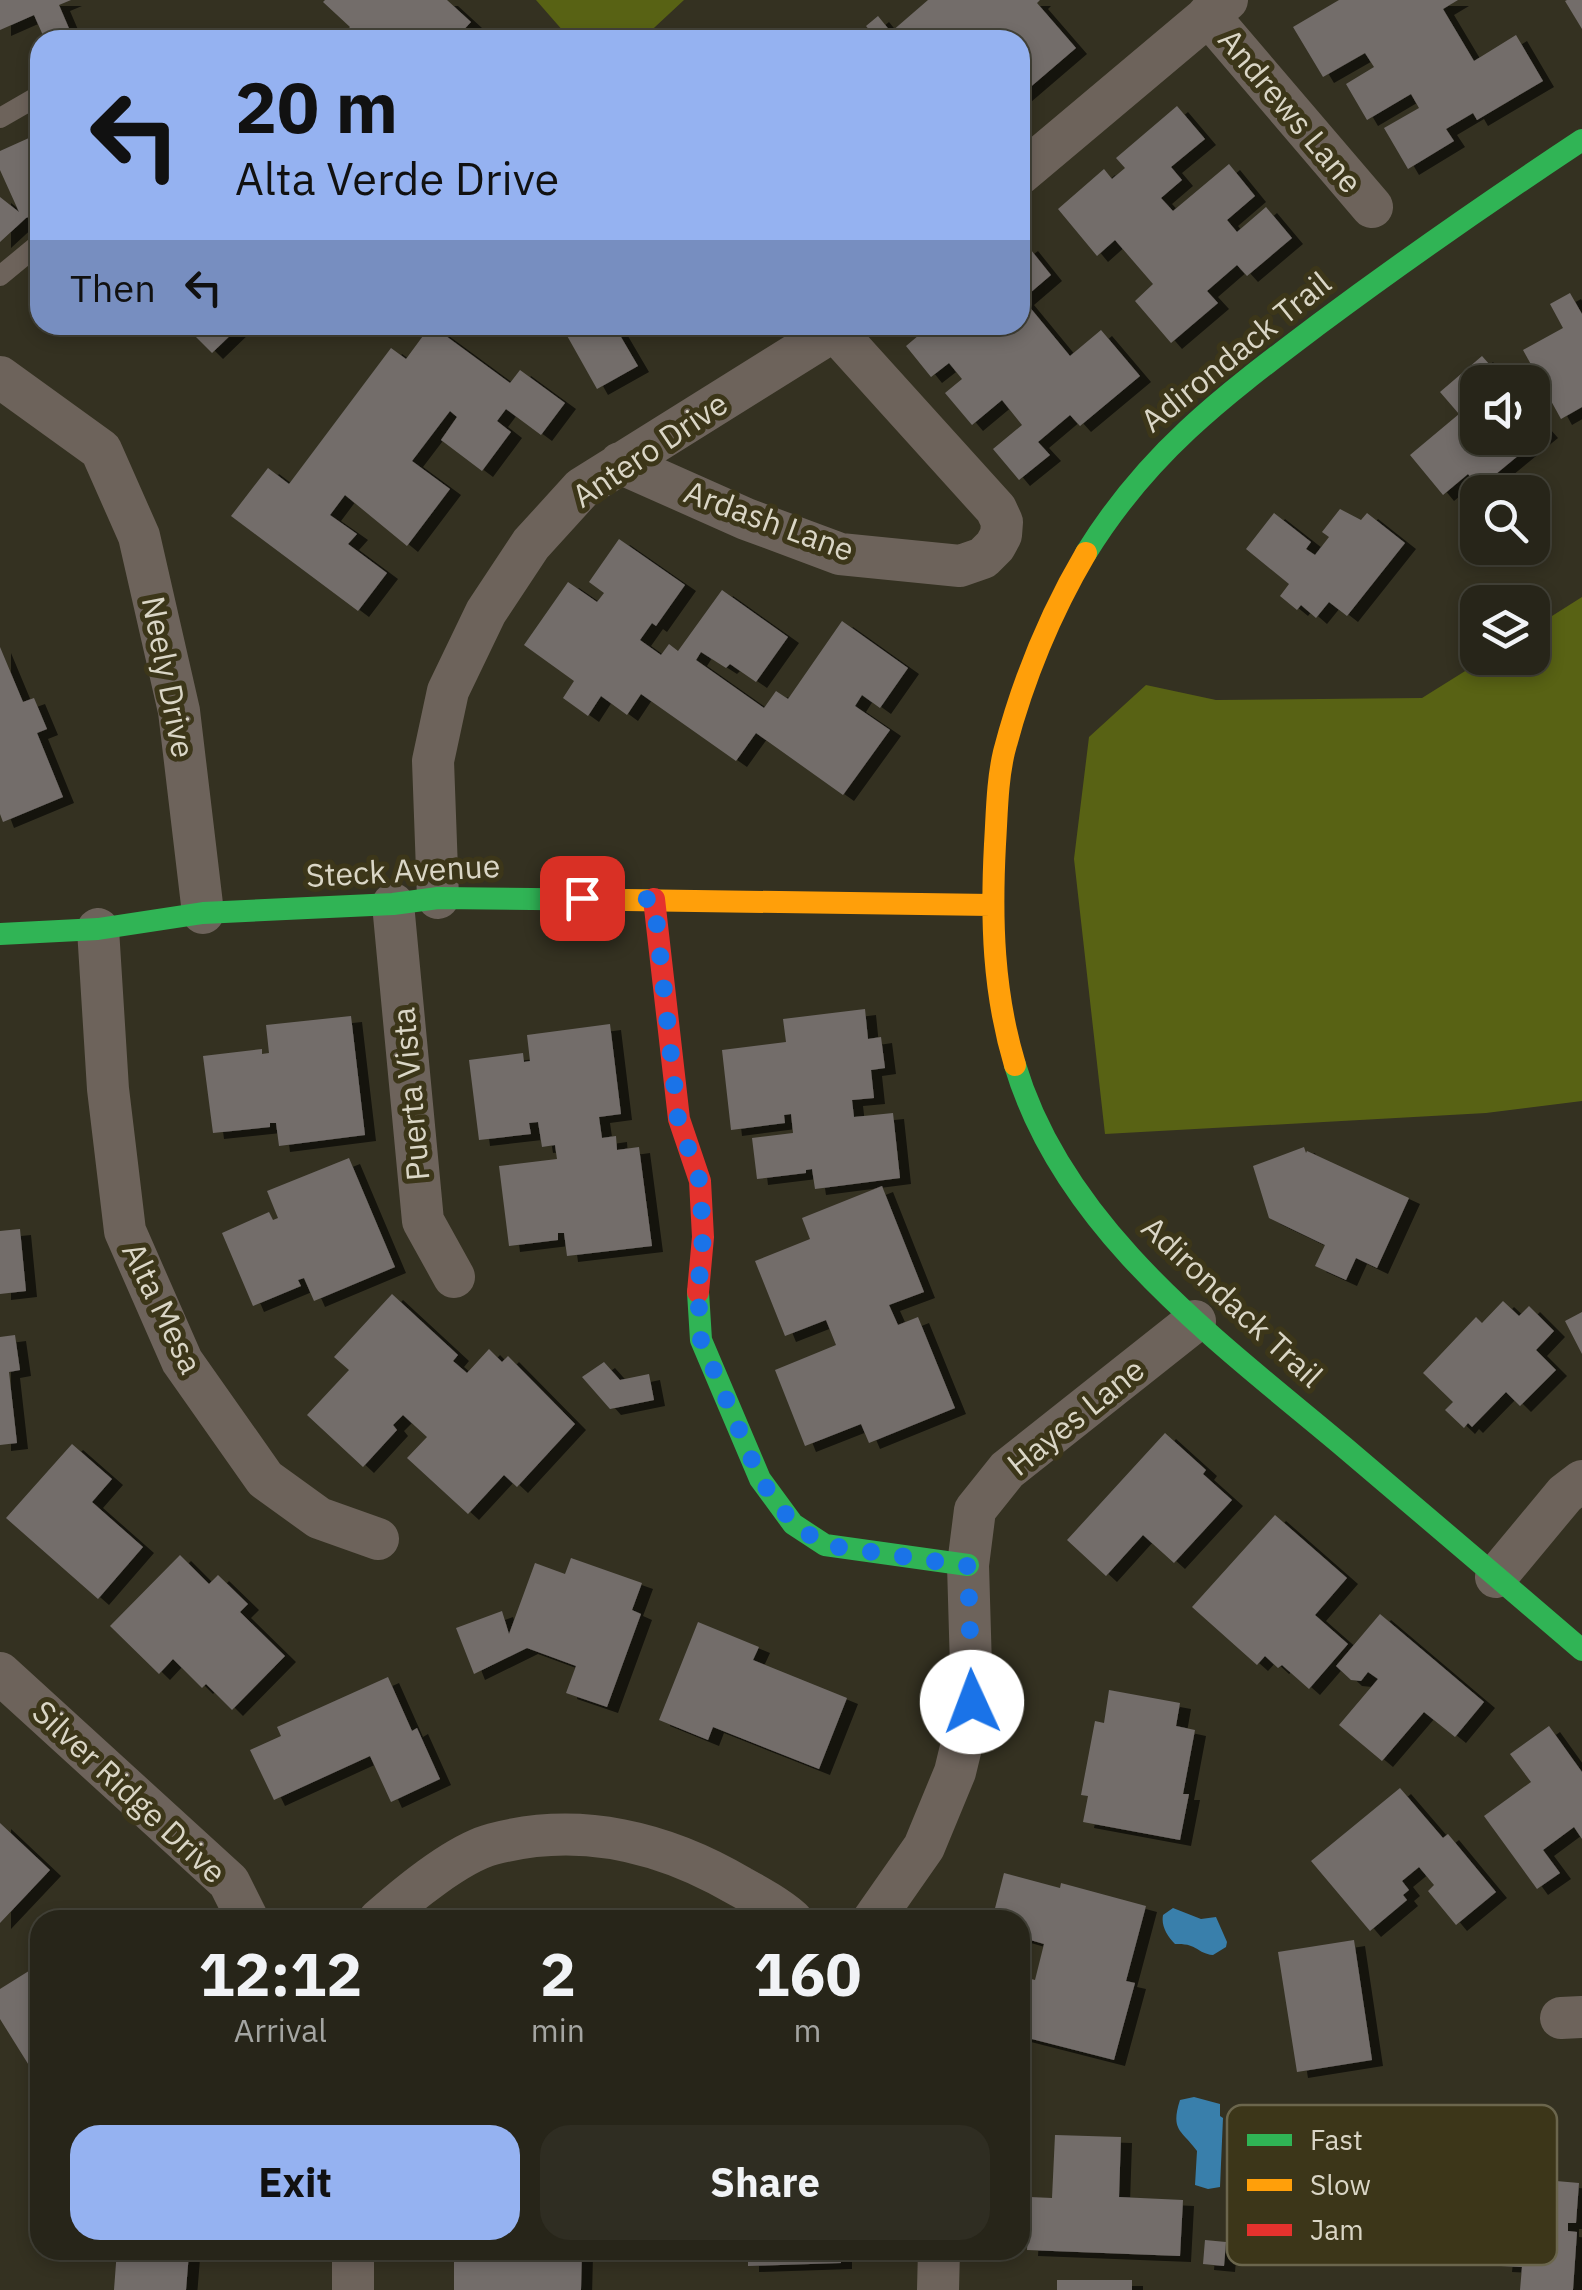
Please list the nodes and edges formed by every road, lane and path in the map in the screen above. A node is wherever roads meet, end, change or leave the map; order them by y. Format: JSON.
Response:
{"nodes":[{"id":1,"x":1218,"y":7,"type":"edge"},
{"id":2,"x":30,"y":101,"type":"edge"},
{"id":3,"x":0,"y":118,"type":"edge"},
{"id":4,"x":1582,"y":140,"type":"edge"},
{"id":5,"x":1030,"y":166,"type":"edge"},
{"id":6,"x":1372,"y":207,"type":"dead end"},
{"id":7,"x":30,"y":251,"type":"edge"},
{"id":8,"x":0,"y":276,"type":"edge"},
{"id":9,"x":828,"y":335,"type":"edge"},
{"id":10,"x":845,"y":335,"type":"edge"},
{"id":11,"x":0,"y":378,"type":"edge"},
{"id":12,"x":620,"y":463,"type":"junction"},
{"id":13,"x":438,"y":898,"type":"junction"},
{"id":14,"x":654,"y":899,"type":"junction"},
{"id":15,"x":393,"y":904,"type":"junction"},
{"id":16,"x":991,"y":904,"type":"junction"},
{"id":17,"x":203,"y":913,"type":"junction"},
{"id":18,"x":98,"y":929,"type":"junction"},
{"id":19,"x":0,"y":934,"type":"edge"},
{"id":20,"x":454,"y":1277,"type":"dead end"},
{"id":21,"x":1195,"y":1321,"type":"junction"},
{"id":22,"x":1582,"y":1481,"type":"edge"},
{"id":23,"x":378,"y":1539,"type":"dead end"},
{"id":24,"x":968,"y":1566,"type":"junction"},
{"id":25,"x":1496,"y":1576,"type":"junction"},
{"id":26,"x":1582,"y":1650,"type":"edge"},
{"id":27,"x":0,"y":1672,"type":"edge"},
{"id":28,"x":243,"y":1910,"type":"edge"},
{"id":29,"x":391,"y":1910,"type":"edge"},
{"id":30,"x":776,"y":1910,"type":"edge"},
{"id":31,"x":880,"y":1910,"type":"edge"},
{"id":32,"x":353,"y":2260,"type":"edge"},
{"id":33,"x":939,"y":2260,"type":"edge"},
{"id":34,"x":353,"y":2290,"type":"edge"},
{"id":35,"x":938,"y":2290,"type":"edge"}],
"edges":[{"from":1,"to":5,"type":"street"},
{"from":1,"to":6,"type":"street","name":"Andrews Lane"},
{"from":2,"to":3,"type":"lane"},
{"from":4,"to":16,"type":"street","name":"Adirondack Trail"},
{"from":7,"to":8,"type":"lane"},
{"from":9,"to":12,"type":"street","name":"Antero Drive"},
{"from":10,"to":12,"type":"street","name":"Ardash Lane"},
{"from":11,"to":17,"type":"street","name":"Neely Drive"},
{"from":12,"to":13,"type":"street","name":"Antero Drive"},
{"from":13,"to":14,"type":"street","name":"Steck Avenue"},
{"from":13,"to":15,"type":"street","name":"Steck Avenue"},
{"from":14,"to":16,"type":"street","name":"Steck Avenue"},
{"from":14,"to":24,"type":"street"},
{"from":15,"to":17,"type":"street","name":"Steck Avenue"},
{"from":15,"to":20,"type":"street","name":"Puerta Vista"},
{"from":16,"to":21,"type":"street","name":"Adirondack Trail"},
{"from":17,"to":18,"type":"street","name":"Steck Avenue"},
{"from":18,"to":19,"type":"street","name":"Steck Avenue"},
{"from":18,"to":23,"type":"street","name":"Alta Mesa"},
{"from":21,"to":24,"type":"street","name":"Hayes Lane"},
{"from":21,"to":25,"type":"street","name":"Adirondack Trail"},
{"from":22,"to":25,"type":"street"},
{"from":24,"to":31,"type":"street","name":"Hayes Lane"},
{"from":25,"to":26,"type":"street","name":"Adirondack Trail"},
{"from":27,"to":28,"type":"street","name":"Silver Ridge Drive"},
{"from":29,"to":30,"type":"street"},
{"from":32,"to":34,"type":"street"},
{"from":33,"to":35,"type":"street"}]}
